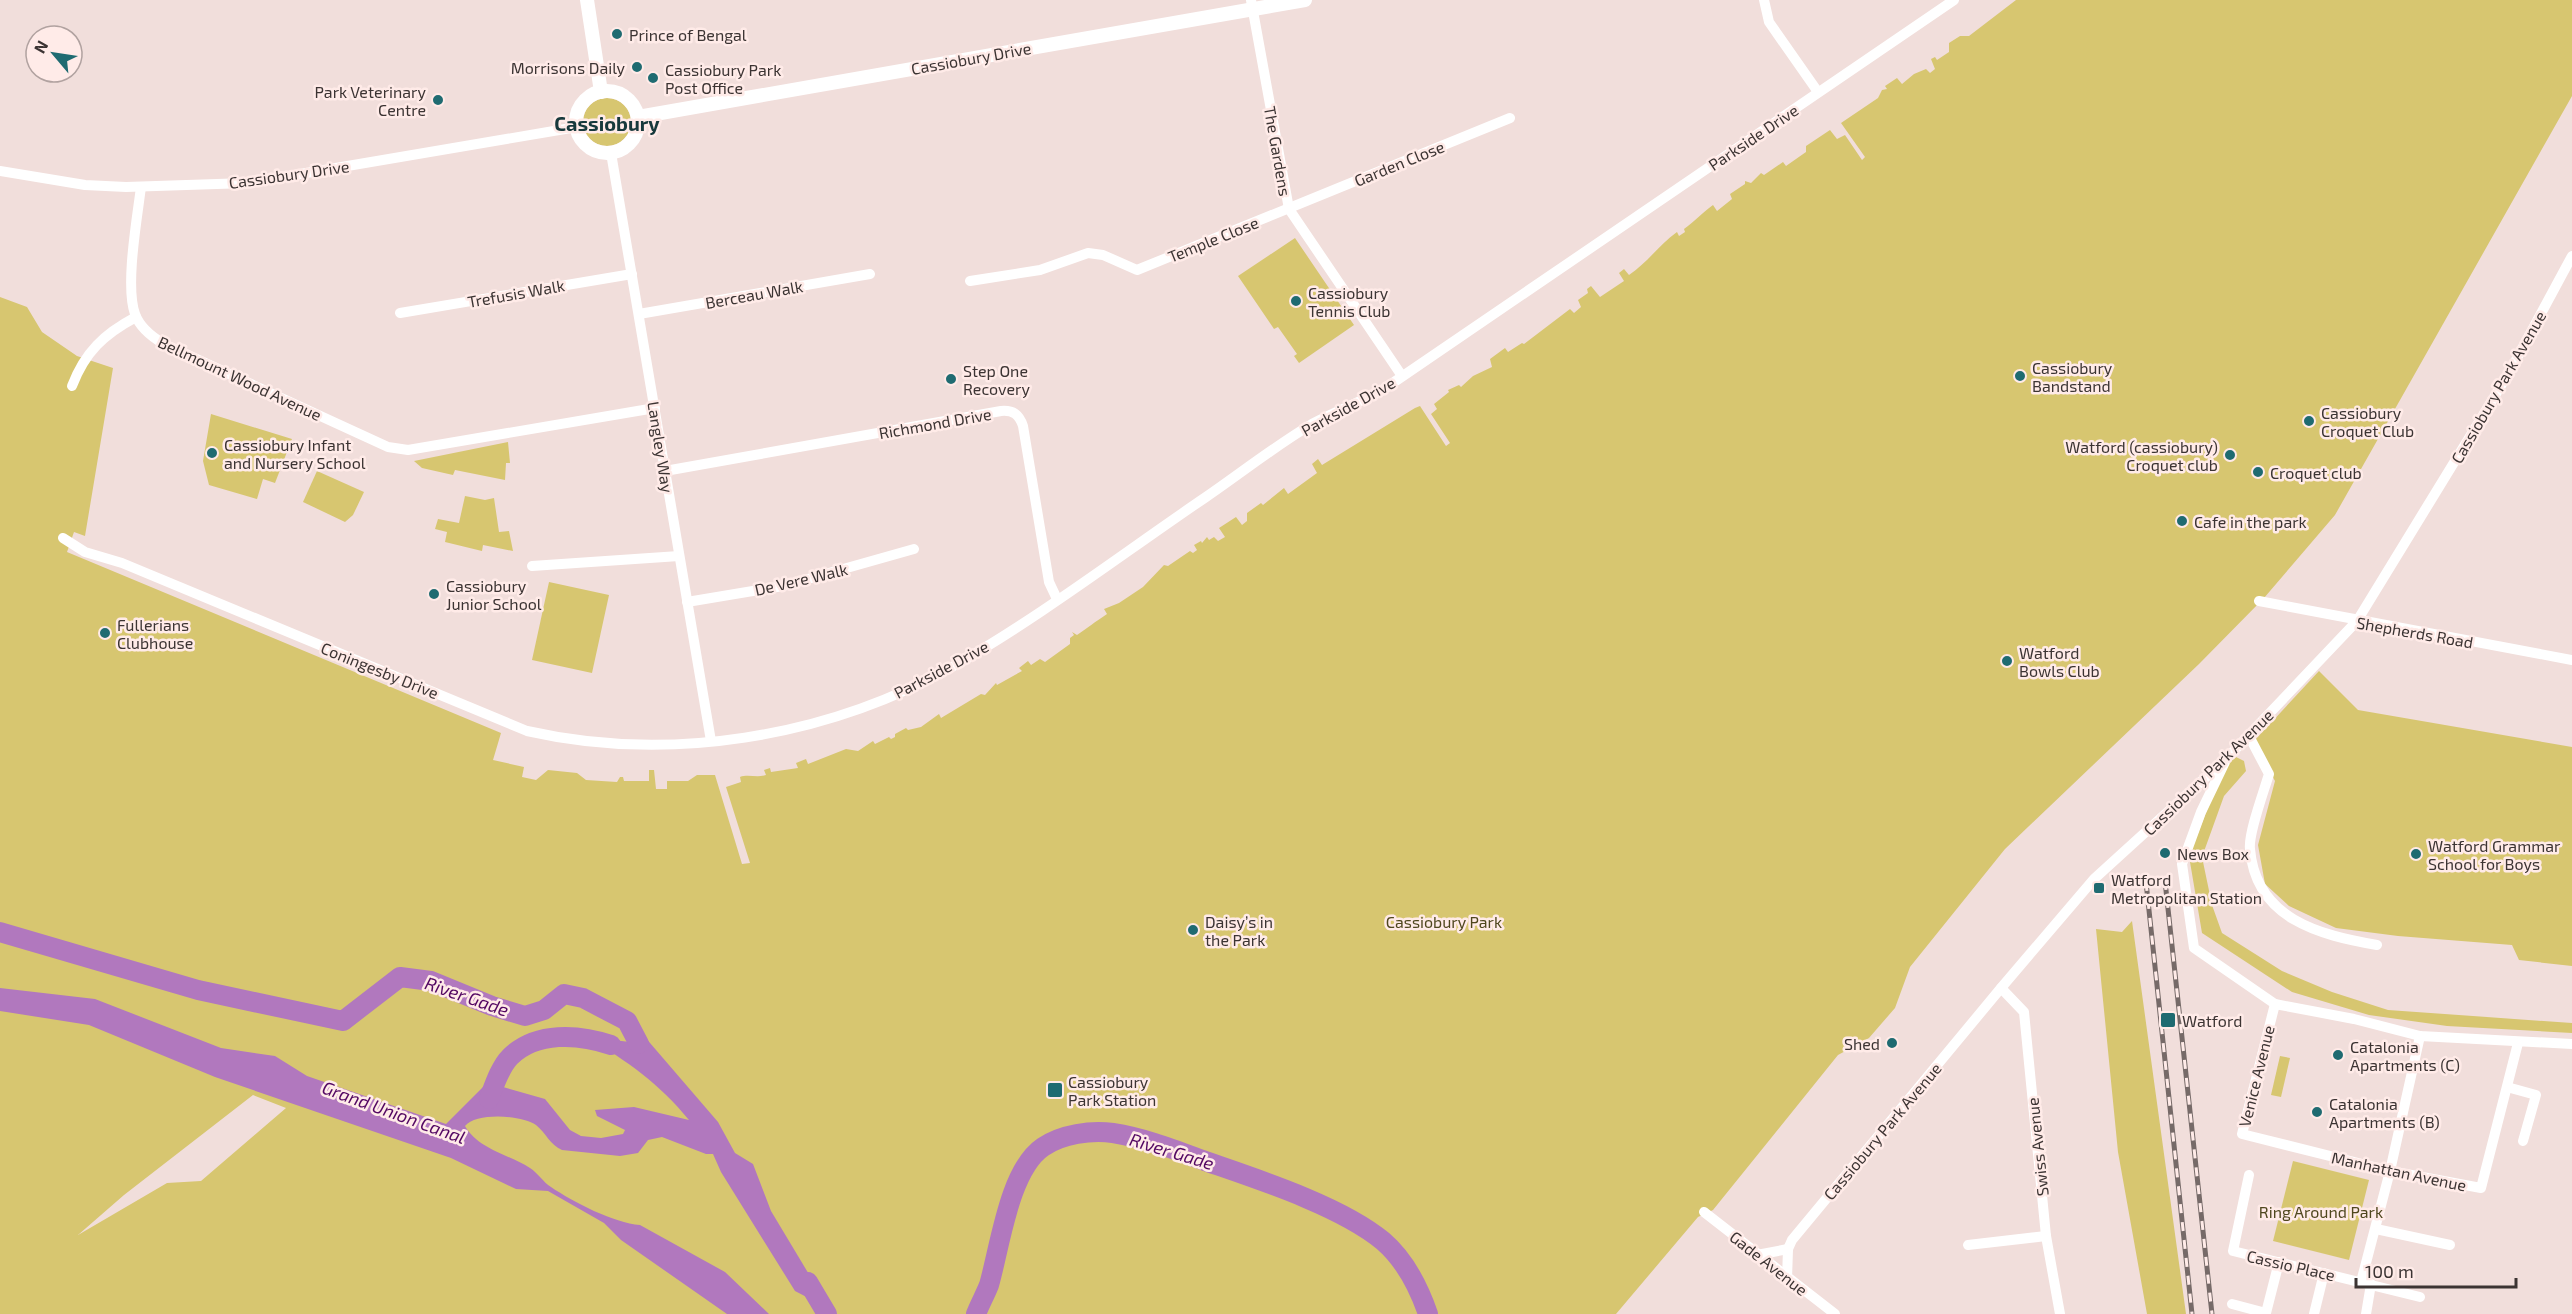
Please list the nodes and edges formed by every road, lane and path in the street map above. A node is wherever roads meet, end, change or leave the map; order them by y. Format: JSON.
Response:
{"nodes":[{"id":1,"x":587,"y":0,"type":"edge"},
{"id":2,"x":1305,"y":0,"type":"edge"},
{"id":3,"x":1764,"y":0,"type":"edge"},
{"id":4,"x":1954,"y":0,"type":"edge"},
{"id":5,"x":1252,"y":4,"type":"edge"},
{"id":6,"x":601,"y":92,"type":"junction"},
{"id":7,"x":1818,"y":92,"type":"junction"},
{"id":8,"x":638,"y":117,"type":"junction"},
{"id":9,"x":1510,"y":118,"type":"dead end"},
{"id":10,"x":577,"y":128,"type":"junction"},
{"id":11,"x":610,"y":153,"type":"junction"},
{"id":12,"x":0,"y":171,"type":"edge"},
{"id":13,"x":141,"y":187,"type":"junction"},
{"id":14,"x":1289,"y":208,"type":"junction"},
{"id":15,"x":2572,"y":256,"type":"edge"},
{"id":16,"x":633,"y":273,"type":"junction"},
{"id":17,"x":870,"y":274,"type":"dead end"},
{"id":18,"x":970,"y":281,"type":"dead end"},
{"id":19,"x":400,"y":314,"type":"dead end"},
{"id":20,"x":639,"y":314,"type":"junction"},
{"id":21,"x":136,"y":316,"type":"junction"},
{"id":22,"x":1402,"y":376,"type":"junction"},
{"id":23,"x":72,"y":386,"type":"dead end"},
{"id":24,"x":655,"y":408,"type":"junction"},
{"id":25,"x":665,"y":471,"type":"junction"},
{"id":26,"x":63,"y":537,"type":"dead end"},
{"id":27,"x":914,"y":549,"type":"dead end"},
{"id":28,"x":679,"y":556,"type":"junction"},
{"id":29,"x":532,"y":566,"type":"dead end"},
{"id":30,"x":1057,"y":599,"type":"junction"},
{"id":31,"x":2259,"y":601,"type":"dead end"},
{"id":32,"x":687,"y":602,"type":"junction"},
{"id":33,"x":2357,"y":621,"type":"junction"},
{"id":34,"x":2572,"y":660,"type":"edge"},
{"id":35,"x":2248,"y":736,"type":"junction"},
{"id":36,"x":711,"y":741,"type":"junction"},
{"id":37,"x":2228,"y":757,"type":"junction"},
{"id":38,"x":2377,"y":945,"type":"dead end"},
{"id":39,"x":2001,"y":988,"type":"junction"},
{"id":40,"x":2275,"y":1004,"type":"junction"},
{"id":41,"x":2420,"y":1036,"type":"junction"},
{"id":42,"x":2518,"y":1043,"type":"junction"},
{"id":43,"x":2572,"y":1044,"type":"edge"},
{"id":44,"x":2507,"y":1087,"type":"junction"},
{"id":45,"x":2242,"y":1134,"type":"joint"},
{"id":46,"x":2523,"y":1141,"type":"dead end"},
{"id":47,"x":2390,"y":1171,"type":"junction"},
{"id":48,"x":2249,"y":1175,"type":"dead end"},
{"id":49,"x":1704,"y":1212,"type":"dead end"},
{"id":50,"x":2376,"y":1229,"type":"junction"},
{"id":51,"x":2046,"y":1236,"type":"junction"},
{"id":52,"x":1968,"y":1245,"type":"dead end"},
{"id":53,"x":2450,"y":1245,"type":"dead end"},
{"id":54,"x":1788,"y":1249,"type":"junction"},
{"id":55,"x":1757,"y":1255,"type":"junction"},
{"id":56,"x":2279,"y":1262,"type":"junction"},
{"id":57,"x":2324,"y":1273,"type":"junction"},
{"id":58,"x":1787,"y":1278,"type":"junction"},
{"id":59,"x":2366,"y":1283,"type":"junction"},
{"id":60,"x":2420,"y":1297,"type":"dead end"},
{"id":61,"x":2232,"y":1304,"type":"dead end"},
{"id":62,"x":1835,"y":1314,"type":"edge"},
{"id":63,"x":2060,"y":1314,"type":"edge"},
{"id":64,"x":2314,"y":1314,"type":"edge"},
{"id":65,"x":2366,"y":1314,"type":"edge"}],
"edges":[{"from":1,"to":6,"type":"street"},
{"from":2,"to":5,"type":"street","name":"Cassiobury Drive"},
{"from":3,"to":7,"type":"street"},
{"from":4,"to":7,"type":"street","name":"Parkside Drive"},
{"from":5,"to":8,"type":"street","name":"Cassiobury Drive"},
{"from":5,"to":14,"type":"street","name":"The Gardens"},
{"from":6,"to":8,"type":"street"},
{"from":6,"to":10,"type":"street"},
{"from":7,"to":22,"type":"street","name":"Parkside Drive"},
{"from":8,"to":11,"type":"street"},
{"from":9,"to":14,"type":"street","name":"Garden Close"},
{"from":10,"to":11,"type":"street"},
{"from":10,"to":13,"type":"street","name":"Cassiobury Drive"},
{"from":11,"to":16,"type":"street","name":"Langley Way"},
{"from":12,"to":13,"type":"street","name":"Cassiobury Drive"},
{"from":13,"to":21,"type":"street"},
{"from":14,"to":18,"type":"street","name":"Temple Close"},
{"from":14,"to":22,"type":"street","name":"The Gardens"},
{"from":15,"to":33,"type":"street","name":"Cassiobury Park Avenue"},
{"from":16,"to":19,"type":"street","name":"Trefusis Walk"},
{"from":16,"to":20,"type":"street","name":"Langley Way"},
{"from":17,"to":20,"type":"street","name":"Berceau Walk"},
{"from":20,"to":24,"type":"street","name":"Langley Way"},
{"from":21,"to":23,"type":"street"},
{"from":21,"to":24,"type":"street","name":"Bellmount Wood Avenue"},
{"from":22,"to":30,"type":"street","name":"Parkside Drive"},
{"from":24,"to":25,"type":"street","name":"Langley Way"},
{"from":25,"to":28,"type":"street","name":"Langley Way"},
{"from":25,"to":30,"type":"street","name":"Richmond Drive"},
{"from":26,"to":36,"type":"street","name":"Coningesby Drive"},
{"from":27,"to":32,"type":"street","name":"De Vere Walk"},
{"from":28,"to":29,"type":"street"},
{"from":28,"to":32,"type":"street","name":"Langley Way"},
{"from":30,"to":36,"type":"street","name":"Parkside Drive"},
{"from":31,"to":33,"type":"street","name":"Shepherds Road"},
{"from":32,"to":36,"type":"street","name":"Langley Way"},
{"from":33,"to":34,"type":"street","name":"Shepherds Road"},
{"from":33,"to":35,"type":"street","name":"Cassiobury Park Avenue"},
{"from":35,"to":37,"type":"street","name":"Cassiobury Park Avenue"},
{"from":35,"to":38,"type":"street"},
{"from":37,"to":39,"type":"street","name":"Cassiobury Park Avenue"},
{"from":37,"to":40,"type":"street"},
{"from":39,"to":51,"type":"street","name":"Swiss Avenue"},
{"from":39,"to":54,"type":"street","name":"Cassiobury Park Avenue"},
{"from":40,"to":41,"type":"street"},
{"from":40,"to":45,"type":"street","name":"Venice Avenue"},
{"from":41,"to":42,"type":"street"},
{"from":41,"to":47,"type":"street"},
{"from":42,"to":43,"type":"street"},
{"from":42,"to":44,"type":"street","name":"Manhattan Avenue"},
{"from":44,"to":46,"type":"street"},
{"from":44,"to":47,"type":"street","name":"Manhattan Avenue"},
{"from":45,"to":47,"type":"street","name":"Manhattan Avenue"},
{"from":47,"to":50,"type":"street"},
{"from":48,"to":56,"type":"street","name":"Cassio Place"},
{"from":49,"to":55,"type":"street","name":"Gade Avenue"},
{"from":50,"to":53,"type":"street"},
{"from":50,"to":59,"type":"street"},
{"from":51,"to":52,"type":"street"},
{"from":51,"to":63,"type":"street","name":"Swiss Avenue"},
{"from":54,"to":55,"type":"street"},
{"from":54,"to":58,"type":"street"},
{"from":55,"to":58,"type":"street","name":"Gade Avenue"},
{"from":56,"to":57,"type":"street","name":"Cassio Place"},
{"from":56,"to":61,"type":"street"},
{"from":57,"to":59,"type":"street","name":"Cassio Place"},
{"from":57,"to":64,"type":"street"},
{"from":58,"to":62,"type":"street","name":"Gade Avenue"},
{"from":59,"to":60,"type":"street","name":"Cassio Place"},
{"from":59,"to":65,"type":"street"}]}
